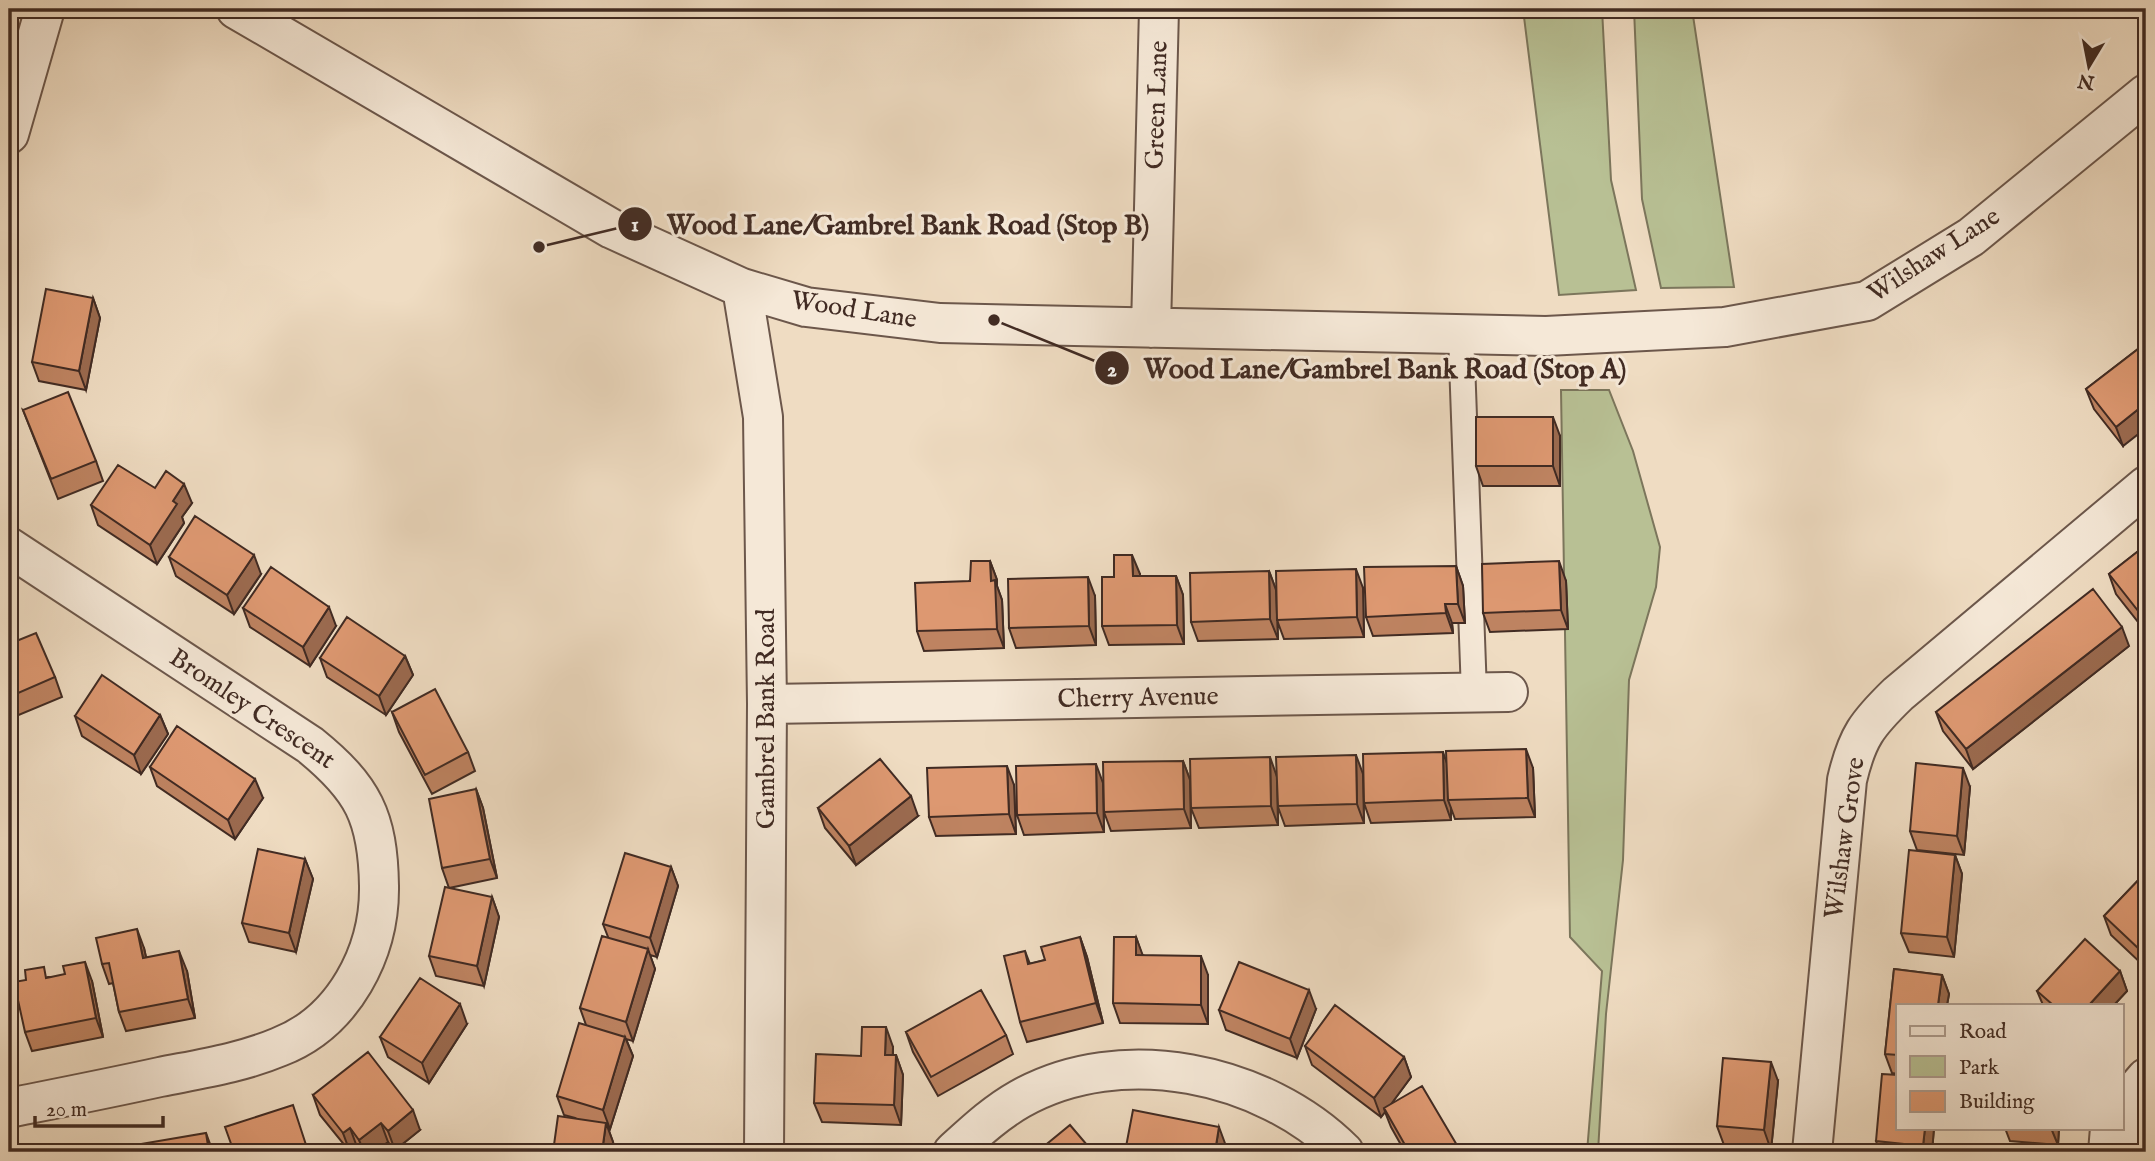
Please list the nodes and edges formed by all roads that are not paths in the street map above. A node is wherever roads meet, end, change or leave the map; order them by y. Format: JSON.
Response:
{"nodes":[{"id":1,"x":45,"y":9,"type":"edge"},
{"id":2,"x":236,"y":9,"type":"edge"},
{"id":3,"x":1159,"y":9,"type":"edge"},
{"id":4,"x":2146,"y":94,"type":"edge"},
{"id":5,"x":9,"y":134,"type":"edge"},
{"id":6,"x":742,"y":288,"type":"junction"},
{"id":7,"x":1151,"y":328,"type":"junction"},
{"id":8,"x":1461,"y":334,"type":"junction"},
{"id":9,"x":1546,"y":336,"type":"joint"},
{"id":10,"x":2146,"y":486,"type":"edge"},
{"id":11,"x":9,"y":547,"type":"edge"},
{"id":12,"x":1491,"y":692,"type":"joint"},
{"id":13,"x":767,"y":704,"type":"junction"},
{"id":14,"x":2146,"y":1078,"type":"edge"},
{"id":15,"x":2124,"y":1104,"type":"edge"},
{"id":16,"x":9,"y":1108,"type":"edge"},
{"id":17,"x":2124,"y":1124,"type":"edge"},
{"id":18,"x":2110,"y":1130,"type":"edge"},
{"id":19,"x":2146,"y":1134,"type":"edge"},
{"id":20,"x":764,"y":1152,"type":"edge"},
{"id":21,"x":953,"y":1152,"type":"edge"},
{"id":22,"x":1344,"y":1152,"type":"edge"},
{"id":23,"x":1812,"y":1152,"type":"edge"},
{"id":24,"x":2108,"y":1152,"type":"edge"}],
"edges":[{"from":1,"to":5,"type":"street"},
{"from":2,"to":6,"type":"street","name":"Wood Lane"},
{"from":3,"to":7,"type":"street","name":"Green Lane"},
{"from":4,"to":9,"type":"street","name":"Wilshaw Lane"},
{"from":6,"to":7,"type":"street","name":"Wood Lane"},
{"from":6,"to":13,"type":"street","name":"Gambrel Bank Road"},
{"from":7,"to":8,"type":"street","name":"Wood Lane"},
{"from":8,"to":9,"type":"street","name":"Wood Lane"},
{"from":8,"to":12,"type":"lane"},
{"from":10,"to":23,"type":"street","name":"Wilshaw Grove"},
{"from":11,"to":16,"type":"street","name":"Bromley Crescent"},
{"from":12,"to":13,"type":"street","name":"Cherry Avenue"},
{"from":13,"to":20,"type":"street","name":"Gambrel Bank Road"},
{"from":14,"to":15,"type":"street"},
{"from":17,"to":19,"type":"street"},
{"from":18,"to":24,"type":"street"},
{"from":21,"to":22,"type":"street"}]}
